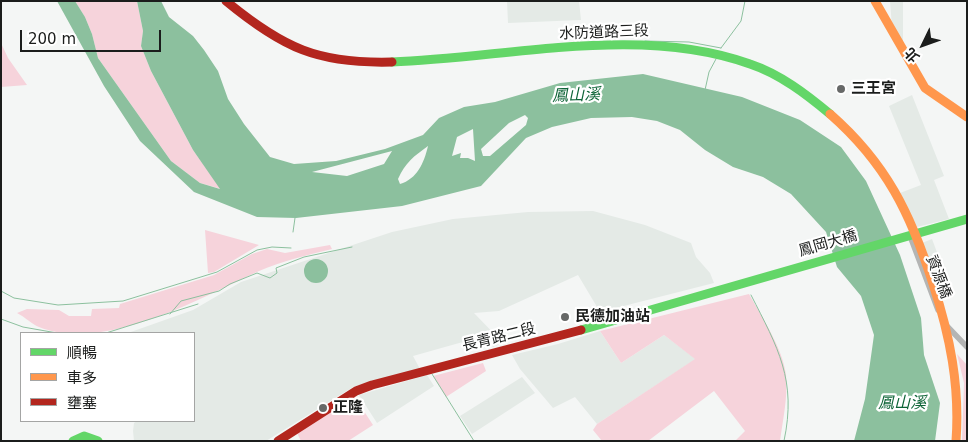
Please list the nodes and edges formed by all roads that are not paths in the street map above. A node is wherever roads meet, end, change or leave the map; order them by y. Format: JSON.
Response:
{"nodes":[{"id":1,"x":226,"y":1,"type":"edge"},
{"id":2,"x":875,"y":1,"type":"edge"},
{"id":3,"x":967,"y":117,"type":"edge"},
{"id":4,"x":967,"y":219,"type":"edge"},
{"id":5,"x":918,"y":234,"type":"junction"},
{"id":6,"x":738,"y":284,"type":"joint"},
{"id":7,"x":967,"y":347,"type":"edge"},
{"id":8,"x":73,"y":441,"type":"edge"},
{"id":9,"x":98,"y":441,"type":"edge"},
{"id":10,"x":278,"y":441,"type":"edge"},
{"id":11,"x":956,"y":441,"type":"edge"}],
"edges":[{"from":1,"to":5,"type":"street","name":"水防道路三段"},
{"from":2,"to":3,"type":"street"},
{"from":4,"to":5,"type":"street","name":"鳳岡大橋"},
{"from":5,"to":6,"type":"street","name":"鳳岡大橋"},
{"from":5,"to":7,"type":"street","name":"資源橋"},
{"from":5,"to":11,"type":"street","name":"水防道路三段"},
{"from":6,"to":10,"type":"street","name":"長青路二段"},
{"from":8,"to":9,"type":"street"}]}
